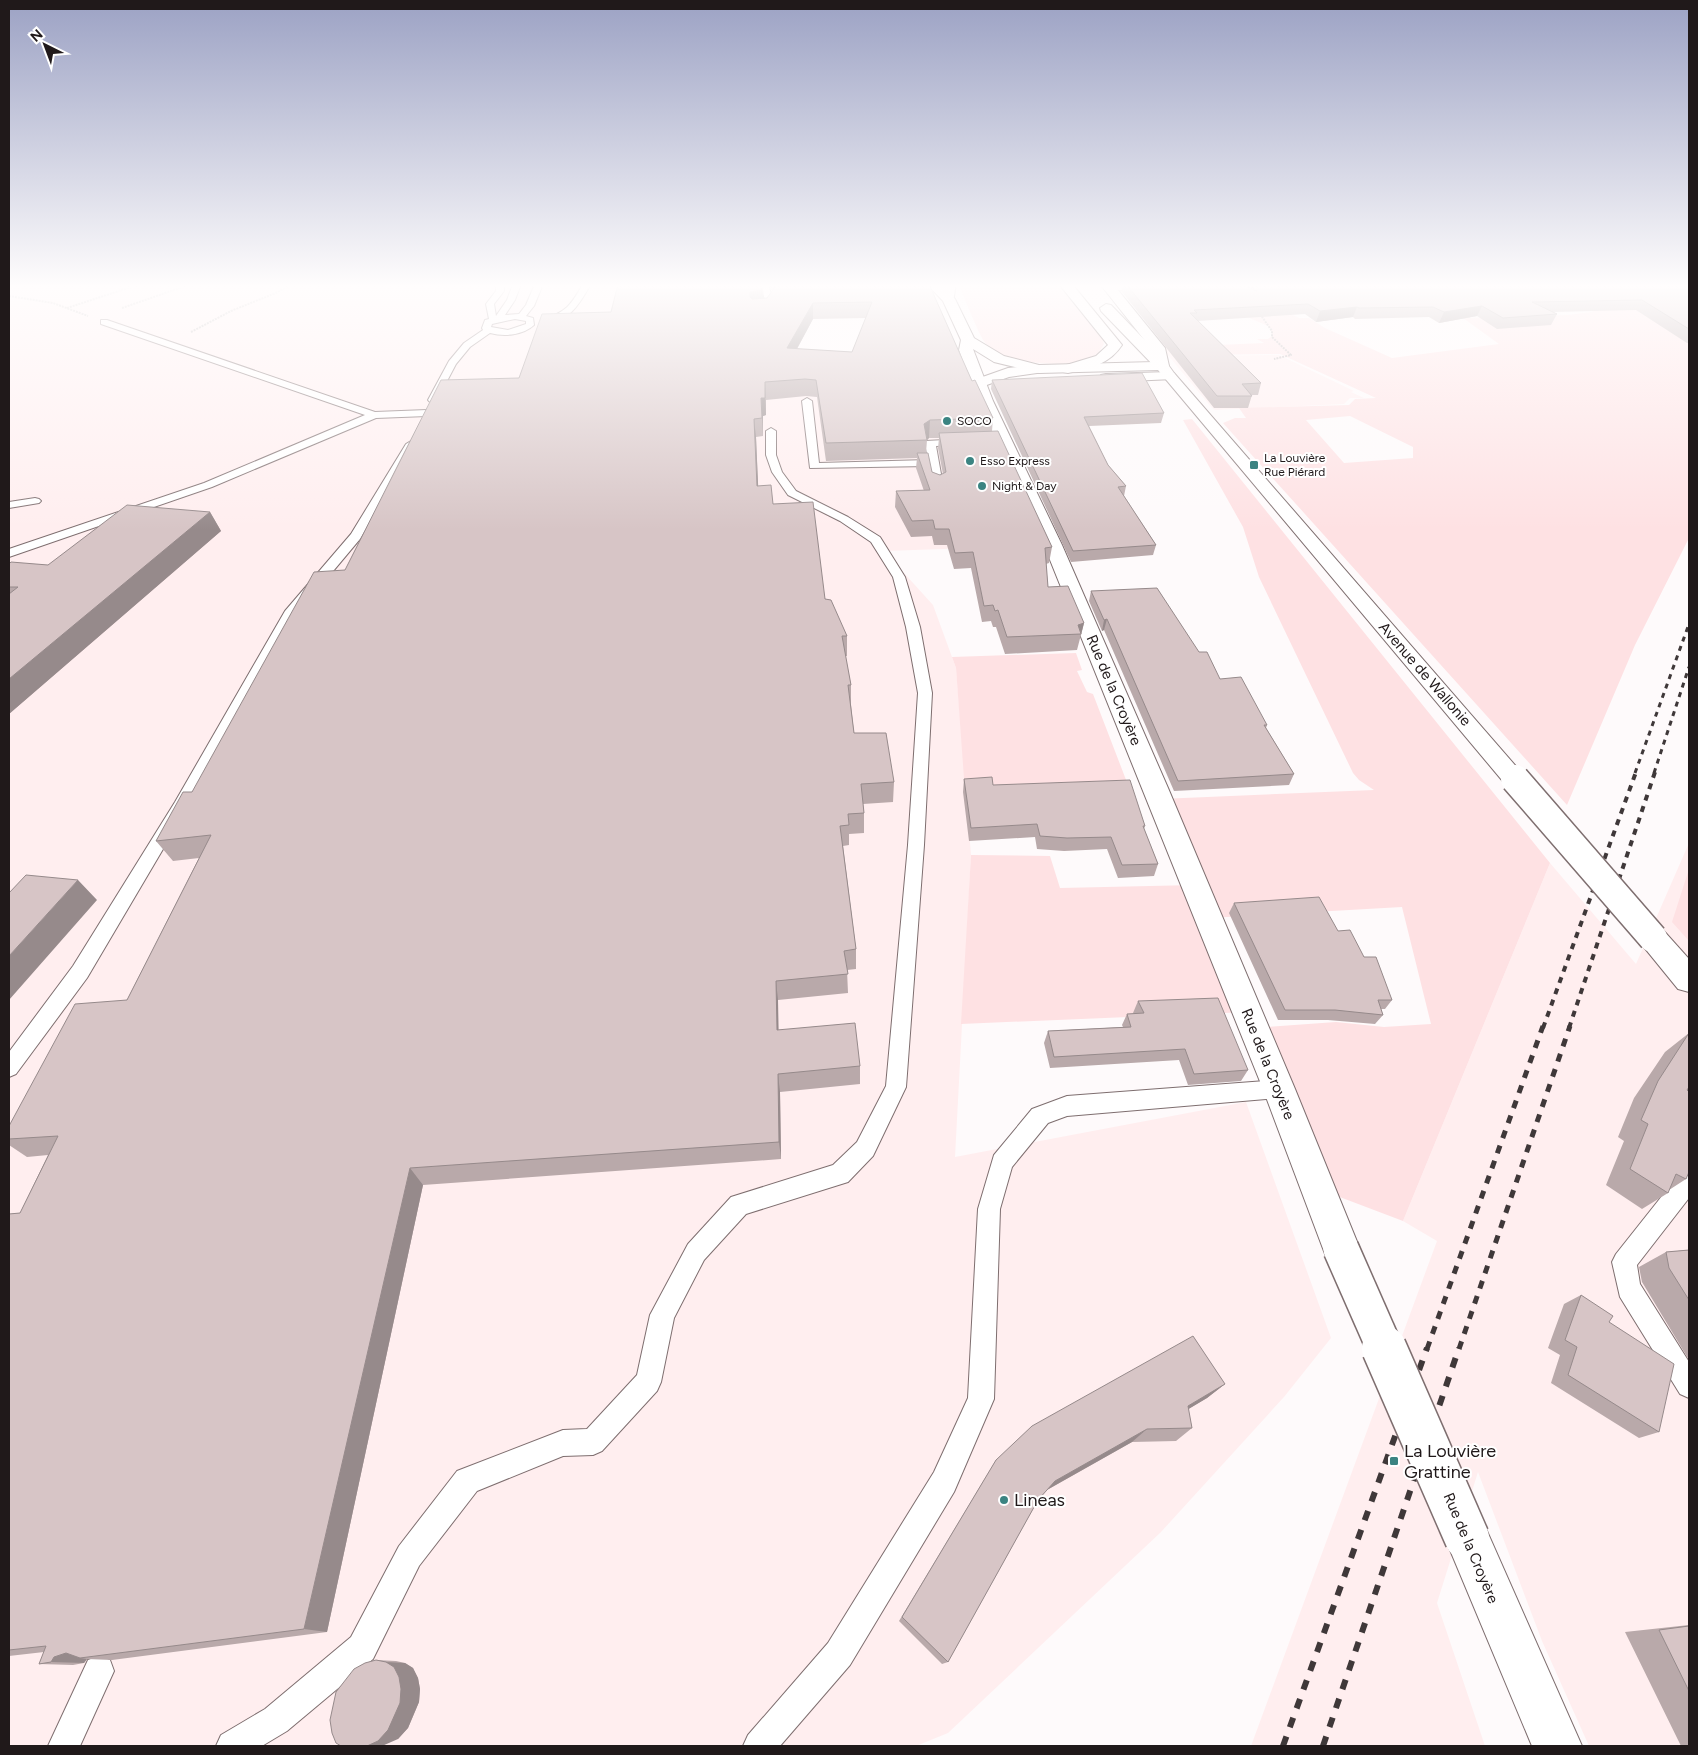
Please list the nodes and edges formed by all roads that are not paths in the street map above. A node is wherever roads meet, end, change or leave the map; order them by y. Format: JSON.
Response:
{"nodes":[{"id":1,"x":231,"y":366,"type":"edge"},
{"id":2,"x":451,"y":366,"type":"edge"},
{"id":3,"x":973,"y":366,"type":"edge"},
{"id":4,"x":1027,"y":366,"type":"edge"},
{"id":5,"x":1079,"y":366,"type":"edge"},
{"id":6,"x":1161,"y":366,"type":"edge"},
{"id":7,"x":1164,"y":366,"type":"edge"},
{"id":8,"x":1039,"y":369,"type":"junction"},
{"id":9,"x":1068,"y":369,"type":"junction"},
{"id":10,"x":1166,"y":371,"type":"junction"},
{"id":11,"x":980,"y":382,"type":"junction"},
{"id":12,"x":807,"y":401,"type":"edge"},
{"id":13,"x":427,"y":413,"type":"junction"},
{"id":14,"x":374,"y":415,"type":"junction"},
{"id":15,"x":771,"y":431,"type":"dead end"},
{"id":16,"x":976,"y":442,"type":"edge"},
{"id":17,"x":934,"y":463,"type":"junction"},
{"id":18,"x":938,"y":486,"type":"edge"},
{"id":19,"x":35,"y":501,"type":"dead end"},
{"id":20,"x":9,"y":505,"type":"edge"},
{"id":21,"x":45,"y":540,"type":"junction"},
{"id":22,"x":9,"y":553,"type":"edge"},
{"id":23,"x":9,"y":566,"type":"edge"},
{"id":24,"x":1689,"y":980,"type":"edge"},
{"id":25,"x":9,"y":1068,"type":"edge"},
{"id":26,"x":1279,"y":1089,"type":"junction"},
{"id":27,"x":1689,"y":1180,"type":"edge"},
{"id":28,"x":1689,"y":1385,"type":"edge"},
{"id":29,"x":99,"y":1671,"type":"edge"},
{"id":30,"x":64,"y":1746,"type":"edge"},
{"id":31,"x":232,"y":1746,"type":"edge"},
{"id":32,"x":759,"y":1746,"type":"edge"},
{"id":33,"x":1557,"y":1746,"type":"edge"}],
"edges":[{"from":1,"to":14,"type":"lane"},
{"from":2,"to":13,"type":"lane"},
{"from":3,"to":11,"type":"main road","name":"Rue de la Croyère"},
{"from":4,"to":8,"type":"main road"},
{"from":5,"to":9,"type":"main road"},
{"from":6,"to":10,"type":"main road","name":"Avenue de Wallonie"},
{"from":7,"to":10,"type":"main road"},
{"from":8,"to":9,"type":"main road"},
{"from":8,"to":11,"type":"main road"},
{"from":9,"to":10,"type":"main road"},
{"from":10,"to":11,"type":"main road"},
{"from":10,"to":24,"type":"main road","name":"Avenue de Wallonie","bridge":true},
{"from":11,"to":26,"type":"main road","name":"Rue de la Croyère"},
{"from":12,"to":17,"type":"lane"},
{"from":13,"to":14,"type":"lane"},
{"from":13,"to":25,"type":"lane"},
{"from":14,"to":21,"type":"lane"},
{"from":15,"to":31,"type":"lane"},
{"from":16,"to":17,"type":"lane"},
{"from":17,"to":18,"type":"lane"},
{"from":19,"to":20,"type":"lane"},
{"from":21,"to":22,"type":"lane"},
{"from":21,"to":23,"type":"lane"},
{"from":26,"to":32,"type":"lane"},
{"from":26,"to":33,"type":"main road","name":"Rue de la Croyère","bridge":true},
{"from":27,"to":28,"type":"lane"},
{"from":29,"to":30,"type":"lane"}]}
